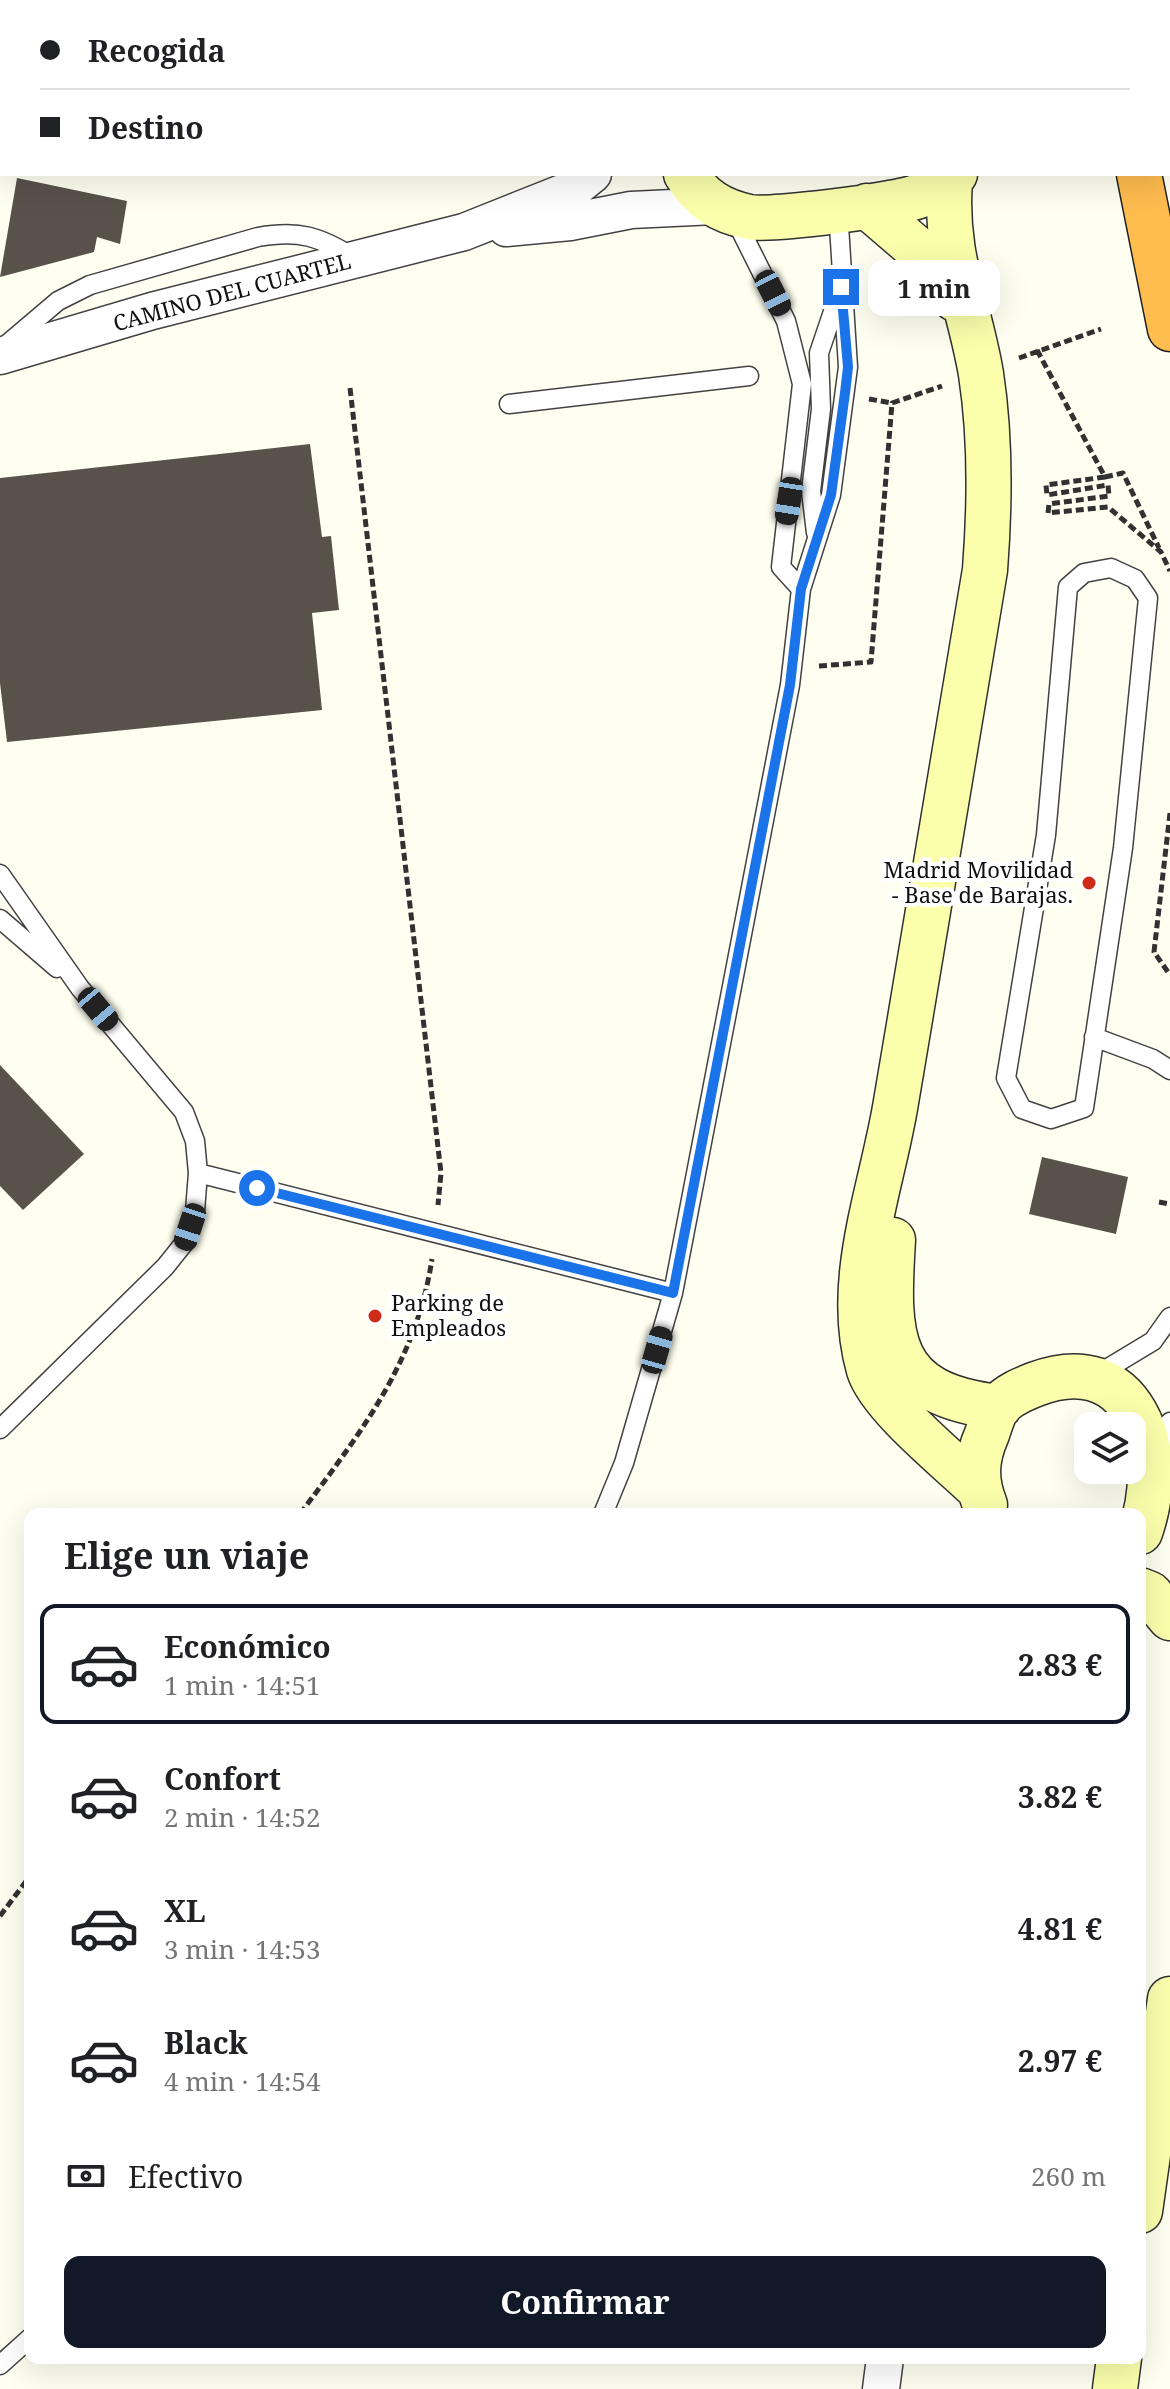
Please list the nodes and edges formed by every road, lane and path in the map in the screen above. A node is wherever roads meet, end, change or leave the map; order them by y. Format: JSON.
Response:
{"nodes":[{"id":1,"x":591,"y":176,"type":"edge"},
{"id":2,"x":687,"y":176,"type":"edge"},
{"id":3,"x":1139,"y":176,"type":"edge"},
{"id":4,"x":952,"y":177,"type":"edge"},
{"id":5,"x":852,"y":208,"type":"junction"},
{"id":6,"x":724,"y":209,"type":"junction"},
{"id":7,"x":464,"y":232,"type":"junction"},
{"id":8,"x":841,"y":287,"type":"junction"},
{"id":9,"x":964,"y":311,"type":"junction"},
{"id":10,"x":1101,"y":329,"type":"dead end"},
{"id":11,"x":1170,"y":329,"type":"edge"},
{"id":12,"x":1037,"y":350,"type":"junction"},
{"id":13,"x":0,"y":354,"type":"edge"},
{"id":14,"x":1015,"y":359,"type":"dead end"},
{"id":15,"x":749,"y":376,"type":"dead end"},
{"id":16,"x":956,"y":381,"type":"dead end"},
{"id":17,"x":350,"y":388,"type":"dead end"},
{"id":18,"x":859,"y":397,"type":"dead end"},
{"id":19,"x":892,"y":403,"type":"junction"},
{"id":20,"x":509,"y":404,"type":"dead end"},
{"id":21,"x":1105,"y":477,"type":"junction"},
{"id":22,"x":816,"y":539,"type":"junction"},
{"id":23,"x":1161,"y":552,"type":"junction"},
{"id":24,"x":1170,"y":571,"type":"edge"},
{"id":25,"x":801,"y":589,"type":"junction"},
{"id":26,"x":790,"y":685,"type":"junction"},
{"id":27,"x":1170,"y":813,"type":"edge"},
{"id":28,"x":0,"y":874,"type":"edge"},
{"id":29,"x":0,"y":919,"type":"edge"},
{"id":30,"x":1170,"y":975,"type":"edge"},
{"id":31,"x":80,"y":988,"type":"junction"},
{"id":32,"x":1094,"y":1037,"type":"junction"},
{"id":33,"x":1170,"y":1070,"type":"edge"},
{"id":34,"x":889,"y":1142,"type":"junction"},
{"id":35,"x":198,"y":1173,"type":"junction"},
{"id":36,"x":1159,"y":1202,"type":"dead end"},
{"id":37,"x":1170,"y":1204,"type":"edge"},
{"id":38,"x":436,"y":1233,"type":"junction"},
{"id":39,"x":673,"y":1293,"type":"junction"},
{"id":40,"x":1170,"y":1317,"type":"edge"},
{"id":41,"x":1092,"y":1377,"type":"junction"},
{"id":42,"x":999,"y":1407,"type":"junction"},
{"id":43,"x":0,"y":1429,"type":"edge"},
{"id":44,"x":1167,"y":1459,"type":"edge"},
{"id":45,"x":984,"y":1502,"type":"edge"},
{"id":46,"x":304,"y":1508,"type":"edge"},
{"id":47,"x":605,"y":1508,"type":"edge"},
{"id":48,"x":1146,"y":1523,"type":"edge"},
{"id":49,"x":1146,"y":1592,"type":"edge"},
{"id":50,"x":1170,"y":1618,"type":"edge"},
{"id":51,"x":24,"y":1884,"type":"edge"},
{"id":52,"x":0,"y":1916,"type":"edge"},
{"id":53,"x":1170,"y":1999,"type":"edge"},
{"id":54,"x":1146,"y":2169,"type":"edge"},
{"id":55,"x":24,"y":2343,"type":"edge"},
{"id":56,"x":884,"y":2364,"type":"edge"},
{"id":57,"x":1118,"y":2364,"type":"edge"},
{"id":58,"x":0,"y":2365,"type":"edge"},
{"id":59,"x":881,"y":2389,"type":"edge"},
{"id":60,"x":1115,"y":2389,"type":"edge"}],
"edges":[{"from":1,"to":7,"type":"street","name":"CAMINO DEL CUARTEL"},
{"from":2,"to":6,"type":"street"},
{"from":3,"to":11,"type":"highway"},
{"from":4,"to":5,"type":"street"},
{"from":4,"to":9,"type":"street"},
{"from":5,"to":6,"type":"street"},
{"from":5,"to":8,"type":"lane"},
{"from":5,"to":9,"type":"street"},
{"from":6,"to":7,"type":"street","name":"CAMINO DEL CUARTEL"},
{"from":6,"to":25,"type":"lane"},
{"from":7,"to":13,"type":"street","name":"CAMINO DEL CUARTEL"},
{"from":8,"to":22,"type":"lane"},
{"from":8,"to":22,"type":"lane"},
{"from":9,"to":34,"type":"street"},
{"from":10,"to":12,"type":"path"},
{"from":12,"to":14,"type":"path"},
{"from":12,"to":21,"type":"path"},
{"from":15,"to":20,"type":"lane"},
{"from":16,"to":19,"type":"path"},
{"from":17,"to":38,"type":"path"},
{"from":18,"to":19,"type":"path"},
{"from":19,"to":26,"type":"path"},
{"from":21,"to":23,"type":"path"},
{"from":21,"to":23,"type":"path"},
{"from":22,"to":25,"type":"lane"},
{"from":23,"to":24,"type":"path"},
{"from":25,"to":26,"type":"lane"},
{"from":26,"to":39,"type":"lane"},
{"from":27,"to":30,"type":"path"},
{"from":28,"to":31,"type":"lane"},
{"from":29,"to":31,"type":"lane"},
{"from":31,"to":35,"type":"lane"},
{"from":32,"to":32,"type":"lane"},
{"from":32,"to":33,"type":"lane"},
{"from":34,"to":42,"type":"street"},
{"from":34,"to":45,"type":"street"},
{"from":35,"to":38,"type":"lane"},
{"from":35,"to":43,"type":"lane"},
{"from":36,"to":37,"type":"path"},
{"from":38,"to":39,"type":"lane"},
{"from":38,"to":46,"type":"path"},
{"from":39,"to":47,"type":"lane"},
{"from":40,"to":41,"type":"lane"},
{"from":41,"to":42,"type":"street"},
{"from":41,"to":44,"type":"street"},
{"from":42,"to":45,"type":"street"},
{"from":44,"to":48,"type":"street"},
{"from":49,"to":50,"type":"street"},
{"from":51,"to":52,"type":"path"},
{"from":53,"to":54,"type":"street"},
{"from":55,"to":58,"type":"lane"},
{"from":56,"to":59,"type":"street"},
{"from":57,"to":60,"type":"street"}]}
